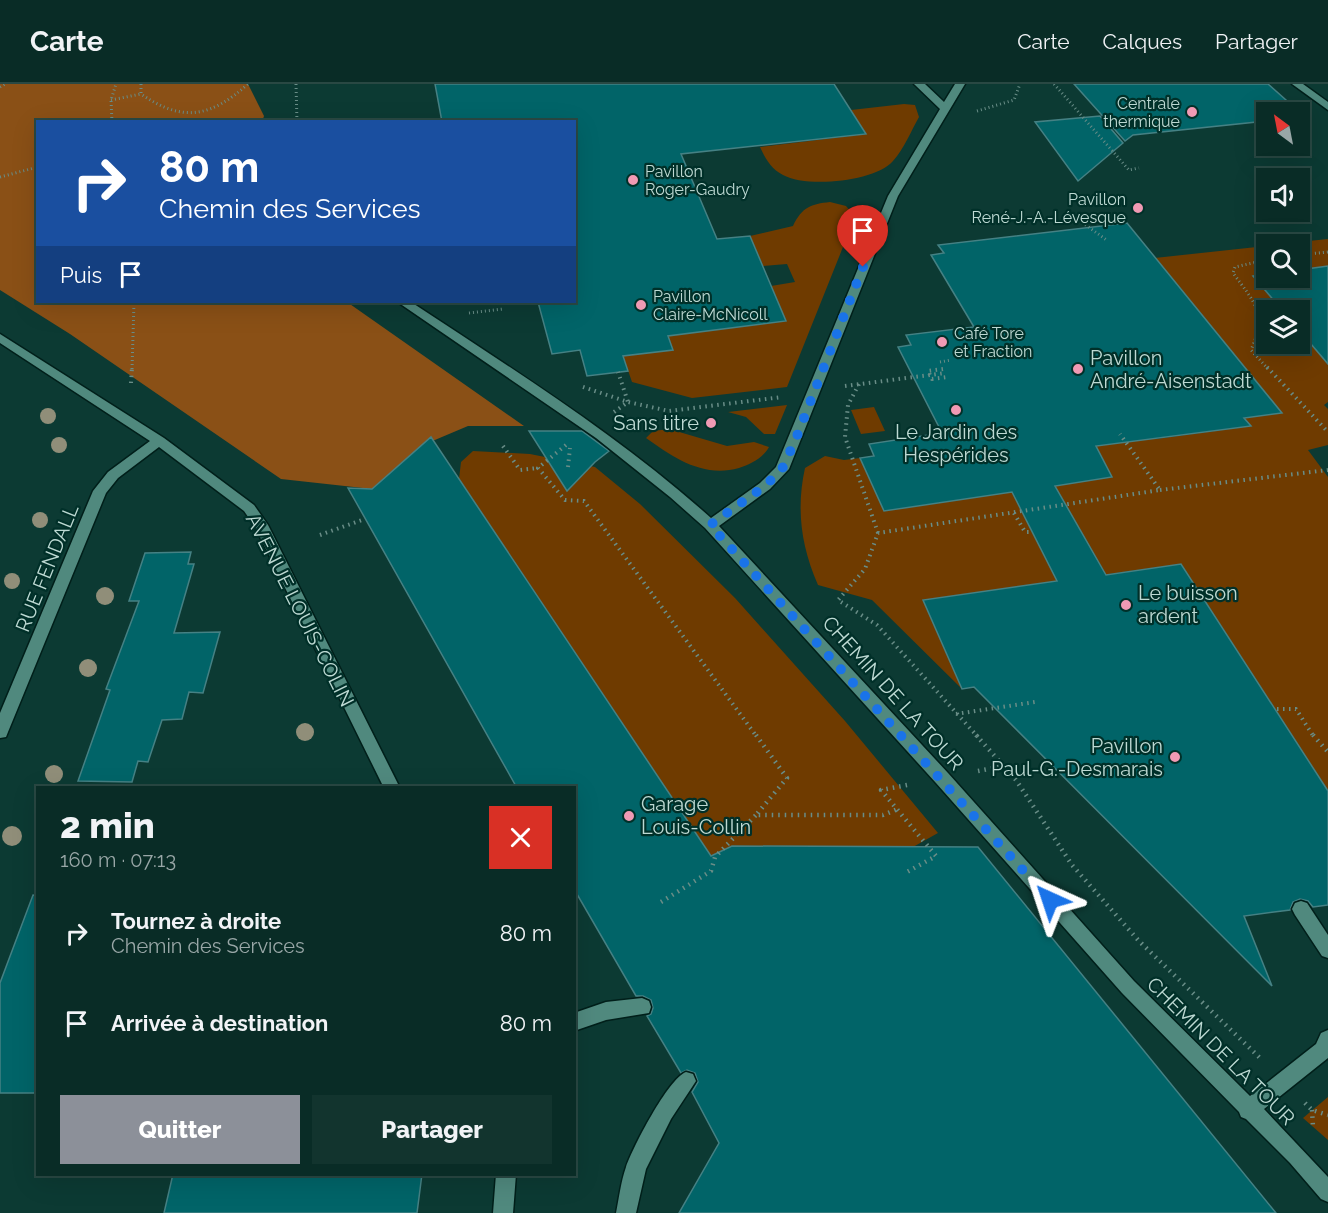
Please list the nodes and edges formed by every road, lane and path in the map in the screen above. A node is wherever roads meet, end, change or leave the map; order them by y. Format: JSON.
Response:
{"nodes":[{"id":1,"x":5,"y":84,"type":"edge"},
{"id":2,"x":116,"y":84,"type":"edge"},
{"id":3,"x":141,"y":84,"type":"edge"},
{"id":4,"x":248,"y":84,"type":"edge"},
{"id":5,"x":296,"y":84,"type":"edge"},
{"id":6,"x":918,"y":84,"type":"edge"},
{"id":7,"x":960,"y":84,"type":"edge"},
{"id":8,"x":1020,"y":84,"type":"edge"},
{"id":9,"x":1054,"y":84,"type":"edge"},
{"id":10,"x":1297,"y":84,"type":"edge"},
{"id":11,"x":0,"y":87,"type":"edge"},
{"id":12,"x":141,"y":94,"type":"junction"},
{"id":13,"x":111,"y":100,"type":"junction"},
{"id":14,"x":1328,"y":107,"type":"edge"},
{"id":15,"x":946,"y":109,"type":"junction"},
{"id":16,"x":982,"y":109,"type":"dead end"},
{"id":17,"x":112,"y":120,"type":"edge"},
{"id":18,"x":297,"y":120,"type":"edge"},
{"id":19,"x":36,"y":168,"type":"edge"},
{"id":20,"x":1139,"y":168,"type":"dead end"},
{"id":21,"x":0,"y":177,"type":"edge"},
{"id":22,"x":1069,"y":213,"type":"dead end"},
{"id":23,"x":1108,"y":241,"type":"dead end"},
{"id":24,"x":1328,"y":252,"type":"edge"},
{"id":25,"x":1310,"y":254,"type":"edge"},
{"id":26,"x":1256,"y":261,"type":"edge"},
{"id":27,"x":134,"y":303,"type":"edge"},
{"id":28,"x":405,"y":303,"type":"edge"},
{"id":29,"x":503,"y":309,"type":"dead end"},
{"id":30,"x":468,"y":313,"type":"dead end"},
{"id":31,"x":0,"y":338,"type":"edge"},
{"id":32,"x":951,"y":360,"type":"dead end"},
{"id":33,"x":940,"y":362,"type":"dead end"},
{"id":34,"x":618,"y":372,"type":"dead end"},
{"id":35,"x":945,"y":373,"type":"dead end"},
{"id":36,"x":132,"y":383,"type":"dead end"},
{"id":37,"x":859,"y":384,"type":"junction"},
{"id":38,"x":581,"y":386,"type":"dead end"},
{"id":39,"x":835,"y":388,"type":"dead end"},
{"id":40,"x":791,"y":395,"type":"dead end"},
{"id":41,"x":628,"y":402,"type":"junction"},
{"id":42,"x":609,"y":416,"type":"dead end"},
{"id":43,"x":1328,"y":432,"type":"edge"},
{"id":44,"x":1120,"y":434,"type":"dead end"},
{"id":45,"x":159,"y":441,"type":"junction"},
{"id":46,"x":503,"y":446,"type":"dead end"},
{"id":47,"x":568,"y":467,"type":"dead end"},
{"id":48,"x":538,"y":468,"type":"junction"},
{"id":49,"x":1328,"y":470,"type":"edge"},
{"id":50,"x":1160,"y":490,"type":"junction"},
{"id":51,"x":1014,"y":513,"type":"junction"},
{"id":52,"x":365,"y":519,"type":"dead end"},
{"id":53,"x":710,"y":525,"type":"junction"},
{"id":54,"x":1032,"y":532,"type":"dead end"},
{"id":55,"x":878,"y":533,"type":"junction"},
{"id":56,"x":320,"y":535,"type":"dead end"},
{"id":57,"x":1035,"y":702,"type":"dead end"},
{"id":58,"x":1277,"y":709,"type":"dead end"},
{"id":59,"x":955,"y":714,"type":"junction"},
{"id":60,"x":0,"y":732,"type":"edge"},
{"id":61,"x":1328,"y":752,"type":"edge"},
{"id":62,"x":1003,"y":766,"type":"junction"},
{"id":63,"x":968,"y":773,"type":"dead end"},
{"id":64,"x":911,"y":784,"type":"dead end"},
{"id":65,"x":391,"y":786,"type":"edge"},
{"id":66,"x":898,"y":809,"type":"junction"},
{"id":67,"x":756,"y":815,"type":"junction"},
{"id":68,"x":907,"y":872,"type":"dead end"},
{"id":69,"x":661,"y":902,"type":"dead end"},
{"id":70,"x":1301,"y":909,"type":"dead end"},
{"id":71,"x":1328,"y":950,"type":"edge"},
{"id":72,"x":642,"y":1007,"type":"dead end"},
{"id":73,"x":576,"y":1021,"type":"edge"},
{"id":74,"x":1328,"y":1039,"type":"edge"},
{"id":75,"x":686,"y":1081,"type":"dead end"},
{"id":76,"x":1282,"y":1081,"type":"junction"},
{"id":77,"x":1248,"y":1110,"type":"junction"},
{"id":78,"x":1328,"y":1115,"type":"edge"},
{"id":79,"x":506,"y":1176,"type":"edge"},
{"id":80,"x":1328,"y":1192,"type":"edge"},
{"id":81,"x":504,"y":1213,"type":"edge"},
{"id":82,"x":626,"y":1213,"type":"edge"}],
"edges":[{"from":1,"to":11,"type":"path"},
{"from":2,"to":13,"type":"path"},
{"from":3,"to":12,"type":"path"},
{"from":4,"to":12,"type":"path"},
{"from":5,"to":18,"type":"path"},
{"from":6,"to":15,"type":"street"},
{"from":7,"to":15,"type":"street"},
{"from":8,"to":16,"type":"path"},
{"from":9,"to":20,"type":"path"},
{"from":10,"to":14,"type":"street"},
{"from":12,"to":13,"type":"path"},
{"from":13,"to":17,"type":"path"},
{"from":15,"to":53,"type":"street"},
{"from":19,"to":21,"type":"path"},
{"from":22,"to":23,"type":"path"},
{"from":24,"to":25,"type":"path"},
{"from":26,"to":43,"type":"path"},
{"from":27,"to":36,"type":"path"},
{"from":28,"to":53,"type":"street","name":"CHEMIN DE LA TOUR"},
{"from":29,"to":30,"type":"path"},
{"from":31,"to":45,"type":"street","name":"AVENUE LOUIS-COLIN"},
{"from":32,"to":33,"type":"path"},
{"from":34,"to":41,"type":"path"},
{"from":35,"to":37,"type":"path"},
{"from":37,"to":39,"type":"path"},
{"from":37,"to":55,"type":"path"},
{"from":38,"to":41,"type":"path"},
{"from":40,"to":41,"type":"path"},
{"from":41,"to":42,"type":"path"},
{"from":44,"to":50,"type":"path"},
{"from":45,"to":60,"type":"street","name":"RUE FENDALL"},
{"from":45,"to":65,"type":"street","name":"AVENUE LOUIS-COLIN"},
{"from":46,"to":48,"type":"path"},
{"from":47,"to":48,"type":"path"},
{"from":48,"to":67,"type":"path"},
{"from":49,"to":50,"type":"path"},
{"from":50,"to":51,"type":"path"},
{"from":51,"to":54,"type":"path"},
{"from":51,"to":55,"type":"path"},
{"from":52,"to":56,"type":"path"},
{"from":53,"to":77,"type":"street","name":"CHEMIN DE LA TOUR"},
{"from":55,"to":59,"type":"path"},
{"from":57,"to":59,"type":"path"},
{"from":58,"to":61,"type":"path"},
{"from":59,"to":62,"type":"path"},
{"from":62,"to":63,"type":"path"},
{"from":62,"to":76,"type":"path"},
{"from":64,"to":66,"type":"path"},
{"from":66,"to":67,"type":"path"},
{"from":66,"to":68,"type":"path"},
{"from":67,"to":69,"type":"path"},
{"from":70,"to":71,"type":"street"},
{"from":72,"to":73,"type":"street"},
{"from":74,"to":76,"type":"street"},
{"from":75,"to":82,"type":"street"},
{"from":76,"to":77,"type":"street"},
{"from":76,"to":78,"type":"path"},
{"from":77,"to":80,"type":"street","name":"CHEMIN DE LA TOUR"},
{"from":79,"to":81,"type":"street"}]}
